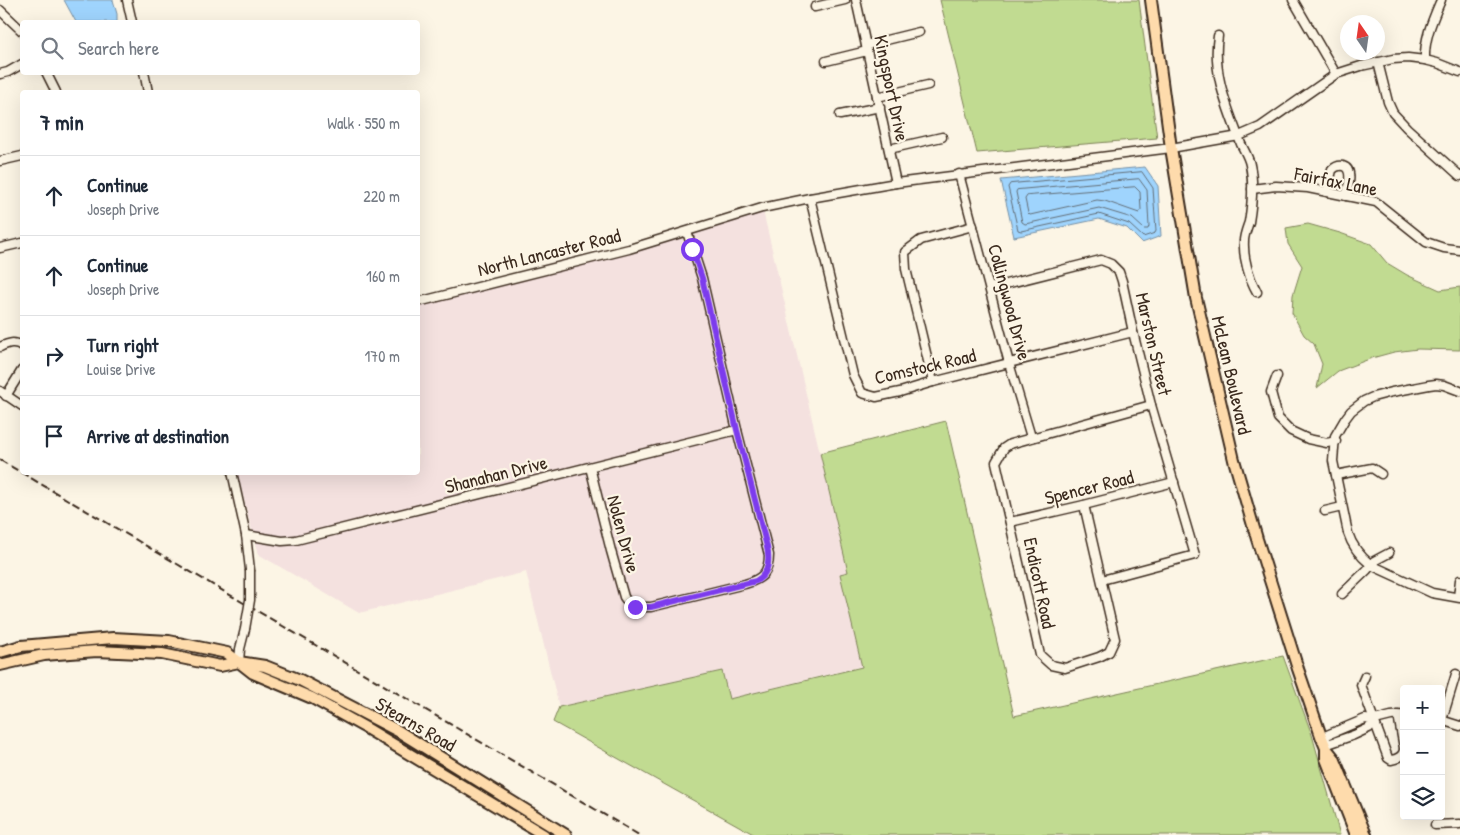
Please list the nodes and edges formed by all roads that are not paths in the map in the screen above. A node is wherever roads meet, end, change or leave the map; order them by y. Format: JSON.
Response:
{"nodes":[{"id":1,"x":127,"y":0,"type":"edge"},
{"id":2,"x":845,"y":0,"type":"edge"},
{"id":3,"x":856,"y":0,"type":"edge"},
{"id":4,"x":1150,"y":0,"type":"edge"},
{"id":5,"x":1293,"y":0,"type":"edge"},
{"id":6,"x":1441,"y":0,"type":"edge"},
{"id":7,"x":815,"y":7,"type":"dead end"},
{"id":8,"x":0,"y":10,"type":"edge"},
{"id":9,"x":132,"y":20,"type":"edge"},
{"id":10,"x":20,"y":30,"type":"edge"},
{"id":11,"x":919,"y":32,"type":"dead end"},
{"id":12,"x":1218,"y":36,"type":"dead end"},
{"id":13,"x":867,"y":48,"type":"junction"},
{"id":14,"x":1425,"y":60,"type":"junction"},
{"id":15,"x":826,"y":61,"type":"dead end"},
{"id":16,"x":1378,"y":62,"type":"junction"},
{"id":17,"x":20,"y":65,"type":"edge"},
{"id":18,"x":1460,"y":72,"type":"edge"},
{"id":19,"x":0,"y":74,"type":"edge"},
{"id":20,"x":1336,"y":74,"type":"junction"},
{"id":21,"x":48,"y":75,"type":"edge"},
{"id":22,"x":144,"y":75,"type":"edge"},
{"id":23,"x":928,"y":85,"type":"dead end"},
{"id":24,"x":55,"y":90,"type":"edge"},
{"id":25,"x":147,"y":90,"type":"edge"},
{"id":26,"x":877,"y":97,"type":"junction"},
{"id":27,"x":880,"y":107,"type":"junction"},
{"id":28,"x":840,"y":115,"type":"dead end"},
{"id":29,"x":1238,"y":136,"type":"junction"},
{"id":30,"x":942,"y":137,"type":"dead end"},
{"id":31,"x":1171,"y":148,"type":"junction"},
{"id":32,"x":889,"y":149,"type":"junction"},
{"id":33,"x":20,"y":156,"type":"edge"},
{"id":34,"x":0,"y":161,"type":"edge"},
{"id":35,"x":959,"y":174,"type":"junction"},
{"id":36,"x":1460,"y":176,"type":"edge"},
{"id":37,"x":896,"y":183,"type":"junction"},
{"id":38,"x":1252,"y":189,"type":"junction"},
{"id":39,"x":1327,"y":192,"type":"junction"},
{"id":40,"x":1346,"y":196,"type":"junction"},
{"id":41,"x":810,"y":198,"type":"junction"},
{"id":42,"x":974,"y":226,"type":"junction"},
{"id":43,"x":688,"y":232,"type":"junction"},
{"id":44,"x":20,"y":243,"type":"edge"},
{"id":45,"x":0,"y":248,"type":"edge"},
{"id":46,"x":1460,"y":250,"type":"edge"},
{"id":47,"x":990,"y":288,"type":"junction"},
{"id":48,"x":1257,"y":292,"type":"dead end"},
{"id":49,"x":420,"y":301,"type":"edge"},
{"id":50,"x":1133,"y":332,"type":"junction"},
{"id":51,"x":20,"y":344,"type":"edge"},
{"id":52,"x":0,"y":347,"type":"edge"},
{"id":53,"x":1009,"y":363,"type":"junction"},
{"id":54,"x":20,"y":372,"type":"edge"},
{"id":55,"x":1277,"y":376,"type":"dead end"},
{"id":56,"x":933,"y":382,"type":"junction"},
{"id":57,"x":1460,"y":392,"type":"edge"},
{"id":58,"x":3,"y":393,"type":"edge"},
{"id":59,"x":20,"y":405,"type":"edge"},
{"id":60,"x":1151,"y":405,"type":"junction"},
{"id":61,"x":737,"y":430,"type":"junction"},
{"id":62,"x":1031,"y":437,"type":"junction"},
{"id":63,"x":1336,"y":441,"type":"junction"},
{"id":64,"x":590,"y":467,"type":"junction"},
{"id":65,"x":1381,"y":474,"type":"dead end"},
{"id":66,"x":233,"y":475,"type":"edge"},
{"id":67,"x":1336,"y":475,"type":"junction"},
{"id":68,"x":1174,"y":482,"type":"junction"},
{"id":69,"x":1084,"y":505,"type":"junction"},
{"id":70,"x":1342,"y":507,"type":"junction"},
{"id":71,"x":1325,"y":511,"type":"dead end"},
{"id":72,"x":1010,"y":522,"type":"junction"},
{"id":73,"x":246,"y":535,"type":"junction"},
{"id":74,"x":1389,"y":553,"type":"dead end"},
{"id":75,"x":1371,"y":565,"type":"junction"},
{"id":76,"x":1102,"y":580,"type":"junction"},
{"id":77,"x":1460,"y":580,"type":"edge"},
{"id":78,"x":1342,"y":594,"type":"dead end"},
{"id":79,"x":1459,"y":598,"type":"edge"},
{"id":80,"x":0,"y":652,"type":"edge"},
{"id":81,"x":239,"y":662,"type":"junction"},
{"id":82,"x":0,"y":665,"type":"edge"},
{"id":83,"x":1456,"y":674,"type":"dead end"},
{"id":84,"x":1365,"y":676,"type":"dead end"},
{"id":85,"x":1445,"y":710,"type":"edge"},
{"id":86,"x":1400,"y":715,"type":"edge"},
{"id":87,"x":1374,"y":720,"type":"junction"},
{"id":88,"x":1445,"y":721,"type":"edge"},
{"id":89,"x":1460,"y":726,"type":"edge"},
{"id":90,"x":1325,"y":745,"type":"junction"},
{"id":91,"x":1400,"y":757,"type":"edge"},
{"id":92,"x":1460,"y":824,"type":"edge"},
{"id":93,"x":1435,"y":825,"type":"dead end"},
{"id":94,"x":544,"y":835,"type":"edge"},
{"id":95,"x":566,"y":835,"type":"edge"},
{"id":96,"x":1356,"y":835,"type":"edge"},
{"id":97,"x":1366,"y":835,"type":"edge"}],
"edges":[{"from":1,"to":9,"type":"street"},
{"from":2,"to":7,"type":"street"},
{"from":3,"to":13,"type":"street","name":"Kingsport Drive"},
{"from":4,"to":31,"type":"main road","name":"McLean Boulevard"},
{"from":5,"to":20,"type":"street"},
{"from":6,"to":14,"type":"street"},
{"from":8,"to":10,"type":"street"},
{"from":11,"to":13,"type":"street"},
{"from":12,"to":29,"type":"street"},
{"from":13,"to":15,"type":"street"},
{"from":13,"to":26,"type":"street","name":"Kingsport Drive"},
{"from":14,"to":16,"type":"street","name":"North Lancaster Road"},
{"from":14,"to":18,"type":"street","name":"North Lancaster Road"},
{"from":16,"to":20,"type":"street","name":"North Lancaster Road"},
{"from":16,"to":36,"type":"street"},
{"from":17,"to":19,"type":"street"},
{"from":20,"to":29,"type":"street","name":"North Lancaster Road"},
{"from":21,"to":24,"type":"street"},
{"from":22,"to":25,"type":"street"},
{"from":23,"to":26,"type":"street"},
{"from":26,"to":27,"type":"street","name":"Kingsport Drive"},
{"from":27,"to":28,"type":"street"},
{"from":27,"to":32,"type":"street","name":"Kingsport Drive"},
{"from":29,"to":31,"type":"street","name":"North Lancaster Road"},
{"from":29,"to":38,"type":"street"},
{"from":30,"to":32,"type":"street"},
{"from":31,"to":35,"type":"street","name":"North Lancaster Road"},
{"from":31,"to":90,"type":"main road","name":"McLean Boulevard"},
{"from":32,"to":37,"type":"street","name":"Kingsport Drive"},
{"from":33,"to":34,"type":"street"},
{"from":35,"to":37,"type":"street","name":"North Lancaster Road"},
{"from":35,"to":42,"type":"street","name":"Collingwood Drive"},
{"from":37,"to":41,"type":"street","name":"North Lancaster Road"},
{"from":38,"to":39,"type":"street","name":"Fairfax Lane"},
{"from":38,"to":48,"type":"street"},
{"from":39,"to":40,"type":"street","name":"Fairfax Lane"},
{"from":39,"to":40,"type":"street"},
{"from":40,"to":46,"type":"street","name":"Fairfax Lane"},
{"from":41,"to":43,"type":"street","name":"North Lancaster Road"},
{"from":41,"to":56,"type":"street","name":"Comstock Road"},
{"from":42,"to":47,"type":"street","name":"Collingwood Drive"},
{"from":42,"to":56,"type":"street"},
{"from":43,"to":49,"type":"street","name":"North Lancaster Road"},
{"from":43,"to":61,"type":"street"},
{"from":44,"to":45,"type":"street"},
{"from":47,"to":50,"type":"street","name":"Marston Street"},
{"from":47,"to":53,"type":"street","name":"Collingwood Drive"},
{"from":50,"to":53,"type":"street","name":"Comstock Road"},
{"from":50,"to":60,"type":"street","name":"Marston Street"},
{"from":51,"to":52,"type":"street"},
{"from":53,"to":56,"type":"street","name":"Comstock Road"},
{"from":53,"to":62,"type":"street","name":"Collingwood Drive"},
{"from":54,"to":58,"type":"street"},
{"from":55,"to":63,"type":"street"},
{"from":57,"to":63,"type":"street"},
{"from":58,"to":59,"type":"street"},
{"from":60,"to":62,"type":"street","name":"Endicott Road"},
{"from":60,"to":68,"type":"street","name":"Marston Street"},
{"from":61,"to":64,"type":"street","name":"Shanahan Drive"},
{"from":61,"to":64,"type":"street","name":"Nolen Drive"},
{"from":62,"to":72,"type":"street","name":"Endicott Road"},
{"from":63,"to":67,"type":"street"},
{"from":64,"to":73,"type":"street","name":"Shanahan Drive"},
{"from":65,"to":67,"type":"street"},
{"from":66,"to":73,"type":"street"},
{"from":67,"to":70,"type":"street"},
{"from":68,"to":69,"type":"street","name":"Spencer Road"},
{"from":68,"to":76,"type":"street","name":"Marston Street"},
{"from":69,"to":72,"type":"street","name":"Spencer Road"},
{"from":69,"to":76,"type":"street","name":"Endicott Road"},
{"from":70,"to":71,"type":"street"},
{"from":70,"to":75,"type":"street"},
{"from":72,"to":76,"type":"street","name":"Endicott Road"},
{"from":73,"to":81,"type":"street","bridge":true},
{"from":74,"to":75,"type":"street"},
{"from":75,"to":78,"type":"street"},
{"from":75,"to":79,"type":"street"},
{"from":77,"to":79,"type":"street"},
{"from":80,"to":81,"type":"main road","name":"Stearns Road"},
{"from":81,"to":82,"type":"main road","name":"Stearns Road"},
{"from":81,"to":94,"type":"main road","name":"Stearns Road"},
{"from":81,"to":95,"type":"main road","name":"Stearns Road"},
{"from":83,"to":85,"type":"street"},
{"from":84,"to":87,"type":"street"},
{"from":86,"to":87,"type":"street"},
{"from":87,"to":90,"type":"street"},
{"from":87,"to":91,"type":"street"},
{"from":88,"to":89,"type":"street"},
{"from":90,"to":96,"type":"main road","name":"McLean Boulevard"},
{"from":90,"to":97,"type":"main road","name":"McLean Boulevard"},
{"from":92,"to":93,"type":"street"}]}
